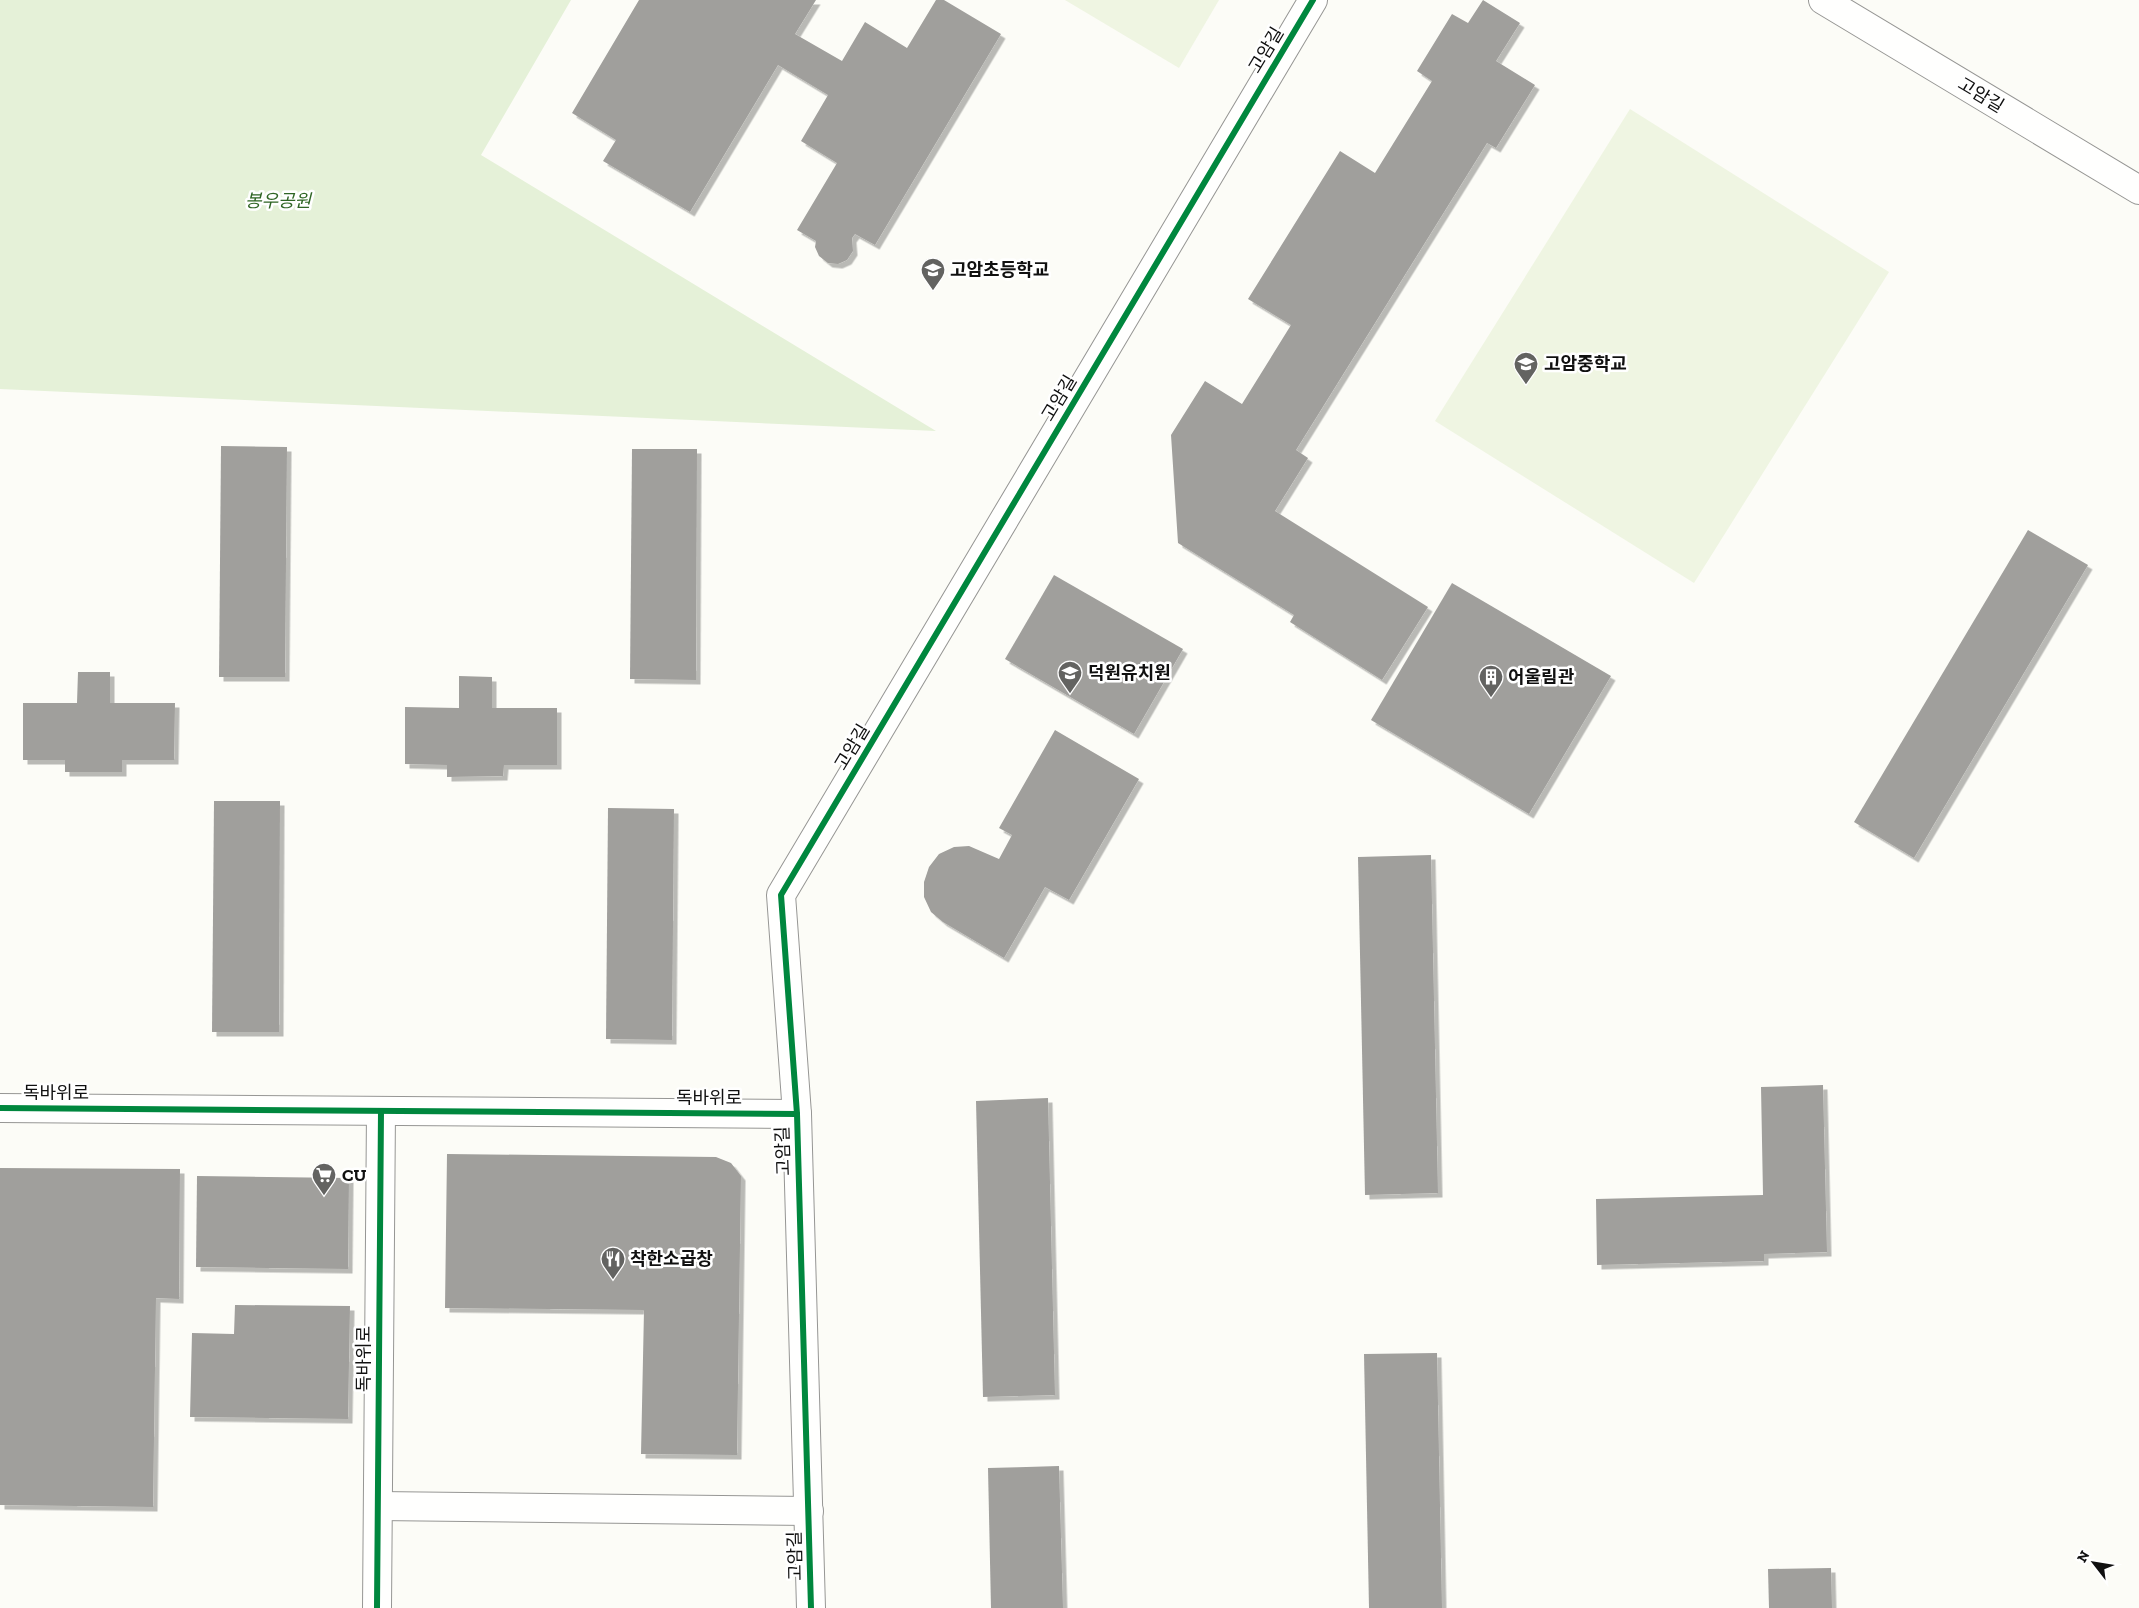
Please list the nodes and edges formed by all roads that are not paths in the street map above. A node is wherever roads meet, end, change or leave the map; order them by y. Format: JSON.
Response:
{"nodes":[{"id":1,"x":1313,"y":0,"type":"edge"},
{"id":2,"x":1823,"y":0,"type":"edge"},
{"id":3,"x":2139,"y":190,"type":"edge"},
{"id":4,"x":0,"y":1108,"type":"edge"},
{"id":5,"x":381,"y":1111,"type":"junction"},
{"id":6,"x":796,"y":1114,"type":"junction"},
{"id":7,"x":378,"y":1506,"type":"junction"},
{"id":8,"x":809,"y":1511,"type":"junction"},
{"id":9,"x":377,"y":1608,"type":"edge"},
{"id":10,"x":811,"y":1608,"type":"edge"}],
"edges":[{"from":1,"to":6,"type":"street","name":"고암길"},
{"from":2,"to":3,"type":"street","name":"고암길"},
{"from":4,"to":5,"type":"street","name":"독바위로"},
{"from":5,"to":6,"type":"street","name":"독바위로"},
{"from":5,"to":7,"type":"street","name":"독바위로"},
{"from":6,"to":8,"type":"street","name":"고암길"},
{"from":7,"to":8,"type":"street"},
{"from":7,"to":9,"type":"street","name":"독바위로"},
{"from":8,"to":10,"type":"street","name":"고암길"}]}
